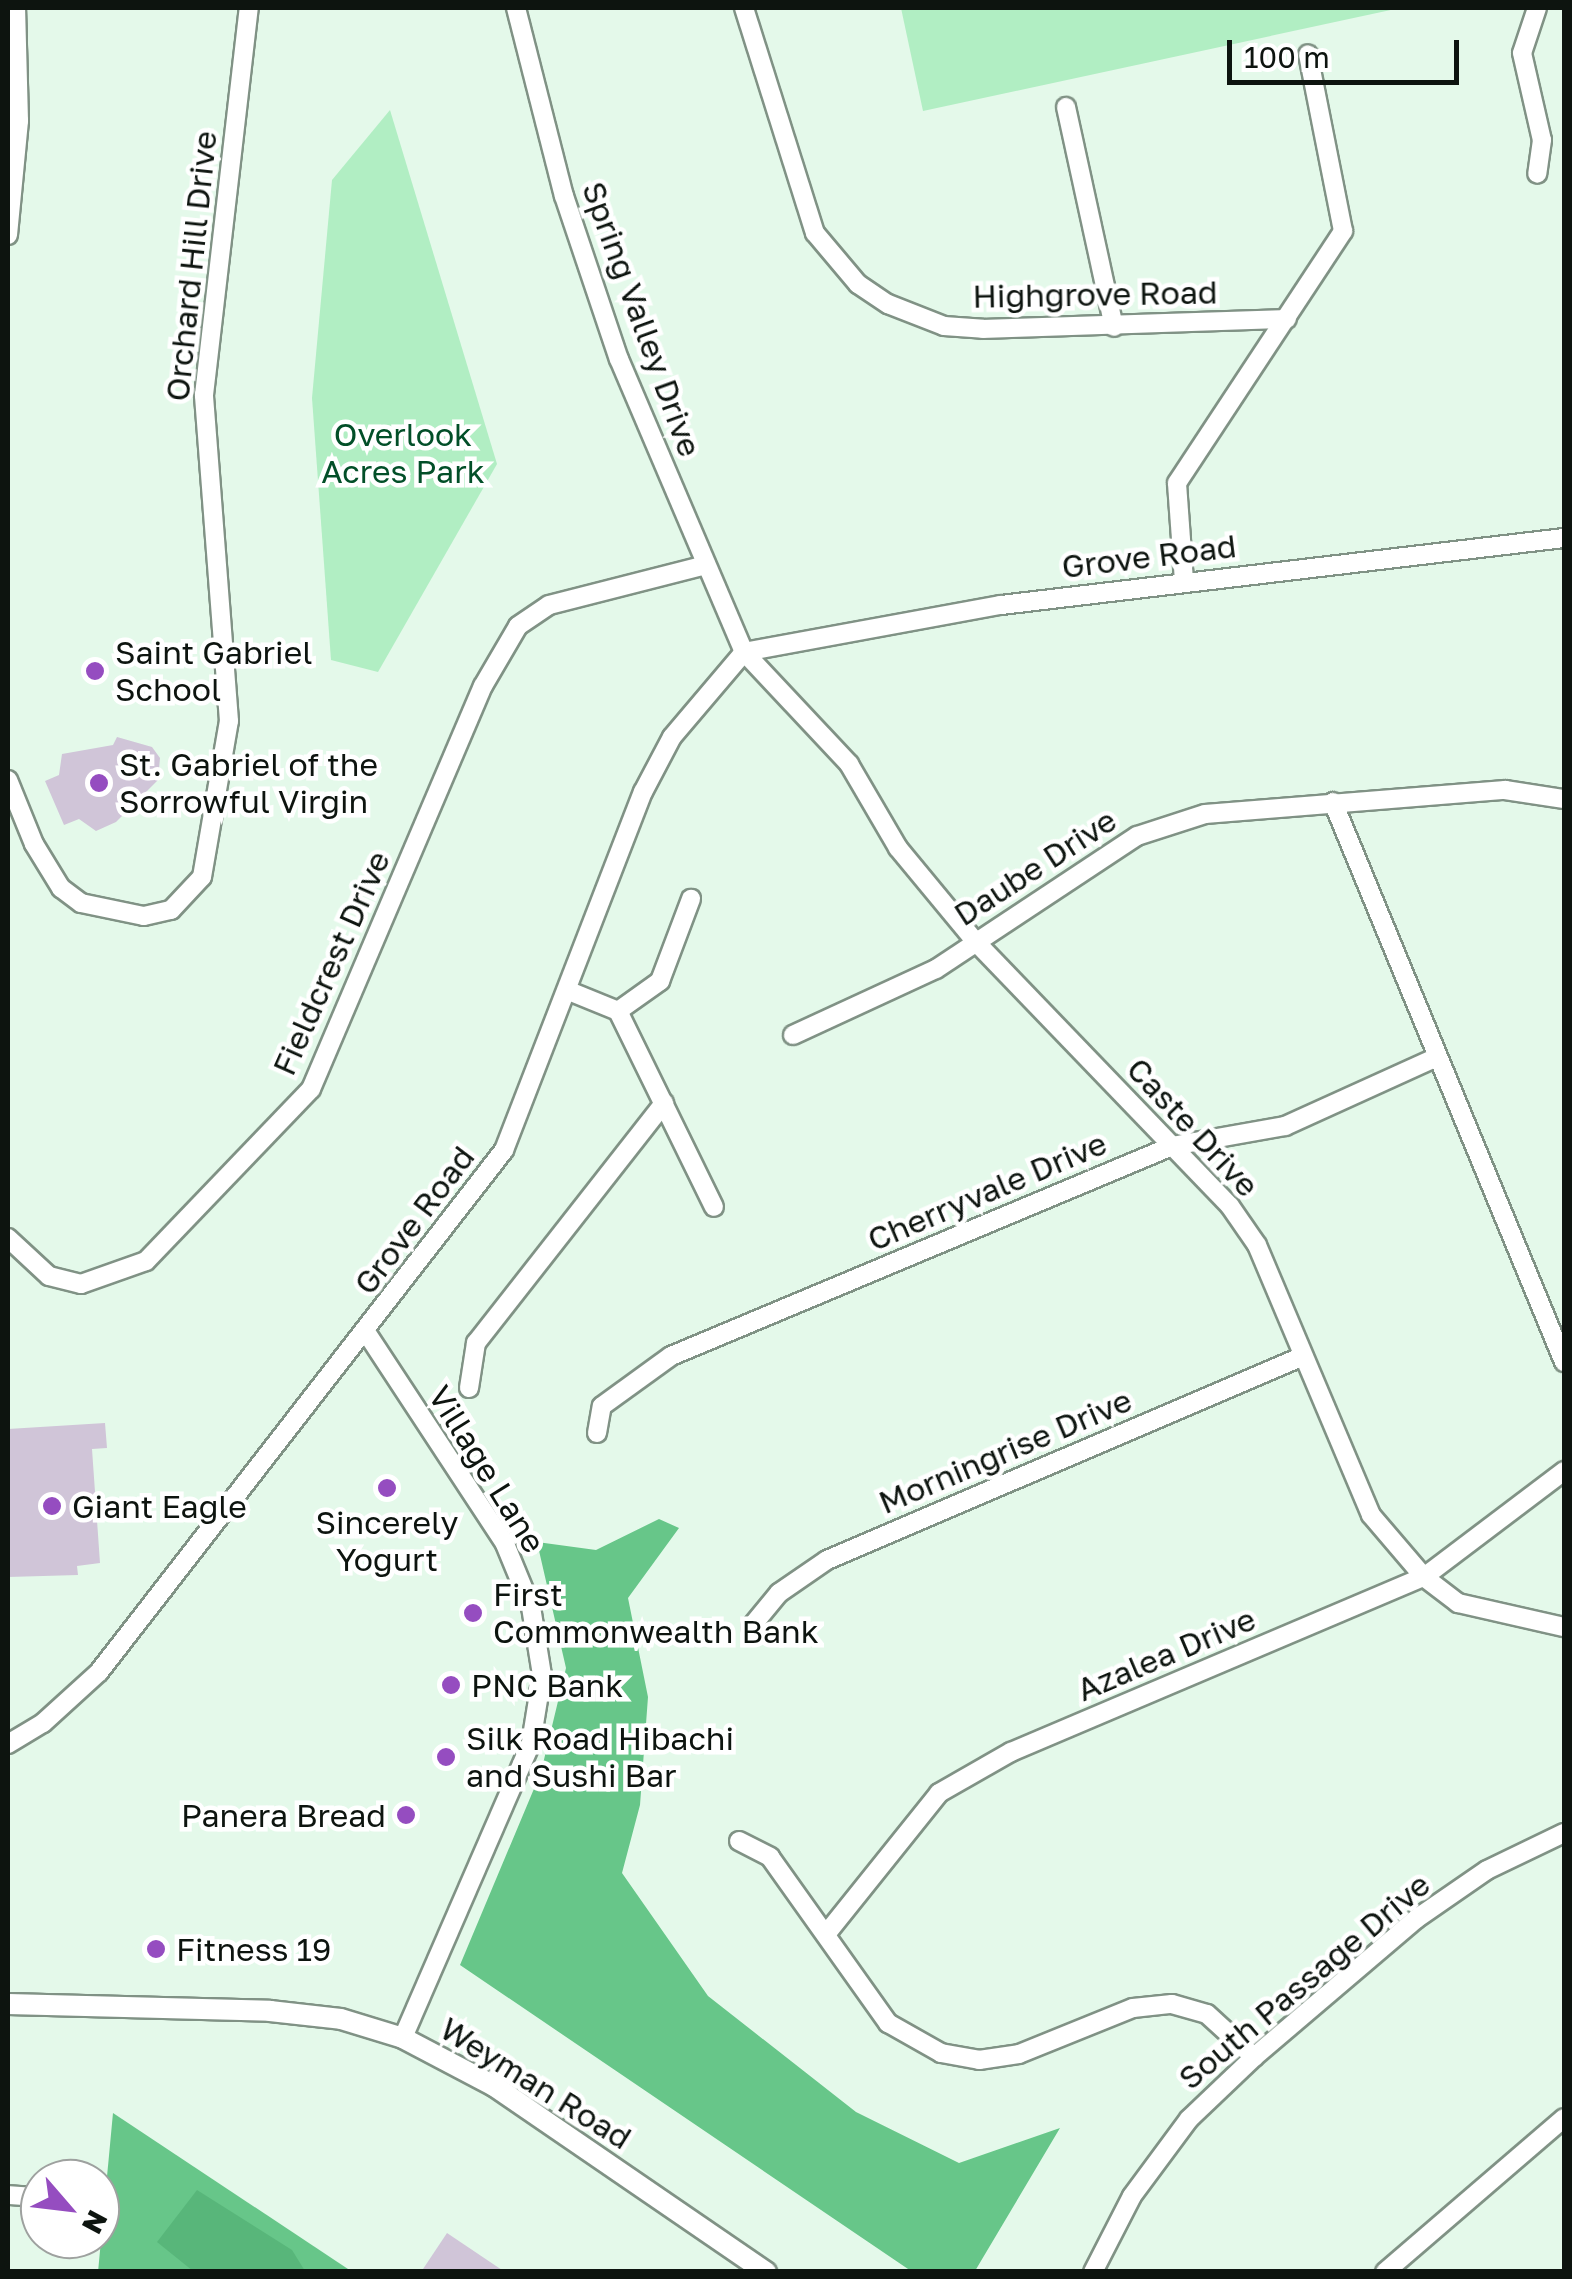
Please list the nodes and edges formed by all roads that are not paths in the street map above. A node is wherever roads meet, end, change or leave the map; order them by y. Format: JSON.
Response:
{"nodes":[{"id":1,"x":16,"y":8,"type":"edge"},
{"id":2,"x":249,"y":8,"type":"edge"},
{"id":3,"x":516,"y":8,"type":"edge"},
{"id":4,"x":744,"y":8,"type":"edge"},
{"id":5,"x":1536,"y":8,"type":"edge"},
{"id":6,"x":1308,"y":54,"type":"dead end"},
{"id":7,"x":1066,"y":107,"type":"dead end"},
{"id":8,"x":1538,"y":174,"type":"dead end"},
{"id":9,"x":8,"y":235,"type":"edge"},
{"id":10,"x":1287,"y":320,"type":"junction"},
{"id":11,"x":1114,"y":327,"type":"junction"},
{"id":12,"x":1564,"y":538,"type":"edge"},
{"id":13,"x":702,"y":566,"type":"junction"},
{"id":14,"x":1184,"y":581,"type":"junction"},
{"id":15,"x":741,"y":647,"type":"junction"},
{"id":16,"x":8,"y":780,"type":"edge"},
{"id":17,"x":1564,"y":799,"type":"edge"},
{"id":18,"x":1333,"y":802,"type":"junction"},
{"id":19,"x":692,"y":900,"type":"dead end"},
{"id":20,"x":974,"y":940,"type":"junction"},
{"id":21,"x":568,"y":991,"type":"junction"},
{"id":22,"x":618,"y":1011,"type":"junction"},
{"id":23,"x":793,"y":1035,"type":"dead end"},
{"id":24,"x":1435,"y":1058,"type":"junction"},
{"id":25,"x":664,"y":1103,"type":"junction"},
{"id":26,"x":1172,"y":1146,"type":"junction"},
{"id":27,"x":714,"y":1207,"type":"dead end"},
{"id":28,"x":8,"y":1238,"type":"edge"},
{"id":29,"x":366,"y":1332,"type":"junction"},
{"id":30,"x":1301,"y":1356,"type":"junction"},
{"id":31,"x":1564,"y":1362,"type":"edge"},
{"id":32,"x":469,"y":1388,"type":"dead end"},
{"id":33,"x":598,"y":1433,"type":"dead end"},
{"id":34,"x":1564,"y":1471,"type":"edge"},
{"id":35,"x":1424,"y":1577,"type":"junction"},
{"id":36,"x":1564,"y":1627,"type":"edge"},
{"id":37,"x":751,"y":1628,"type":"dead end"},
{"id":38,"x":8,"y":1744,"type":"edge"},
{"id":39,"x":1564,"y":1833,"type":"edge"},
{"id":40,"x":740,"y":1842,"type":"dead end"},
{"id":41,"x":827,"y":1933,"type":"junction"},
{"id":42,"x":8,"y":2004,"type":"edge"},
{"id":43,"x":403,"y":2038,"type":"junction"},
{"id":44,"x":1254,"y":2057,"type":"junction"},
{"id":45,"x":1564,"y":2118,"type":"edge"},
{"id":46,"x":766,"y":2272,"type":"edge"},
{"id":47,"x":1093,"y":2272,"type":"edge"},
{"id":48,"x":1385,"y":2272,"type":"edge"}],
"edges":[{"from":1,"to":9,"type":"street"},
{"from":2,"to":16,"type":"street","name":"Orchard Hill Drive"},
{"from":3,"to":13,"type":"street","name":"Spring Valley Drive"},
{"from":4,"to":11,"type":"street","name":"Highgrove Road"},
{"from":5,"to":8,"type":"street"},
{"from":6,"to":10,"type":"street"},
{"from":7,"to":11,"type":"street"},
{"from":10,"to":11,"type":"street","name":"Highgrove Road"},
{"from":10,"to":14,"type":"street"},
{"from":12,"to":14,"type":"street","name":"Grove Road"},
{"from":13,"to":15,"type":"street","name":"Spring Valley Drive"},
{"from":13,"to":28,"type":"street","name":"Fieldcrest Drive"},
{"from":14,"to":15,"type":"street","name":"Grove Road"},
{"from":15,"to":20,"type":"street","name":"Caste Drive"},
{"from":15,"to":21,"type":"street","name":"Grove Road"},
{"from":17,"to":18,"type":"street","name":"Daube Drive"},
{"from":18,"to":20,"type":"street","name":"Daube Drive"},
{"from":18,"to":24,"type":"street"},
{"from":19,"to":22,"type":"street"},
{"from":20,"to":23,"type":"street","name":"Daube Drive"},
{"from":20,"to":26,"type":"street","name":"Caste Drive"},
{"from":21,"to":22,"type":"street"},
{"from":21,"to":29,"type":"street","name":"Grove Road"},
{"from":22,"to":25,"type":"street"},
{"from":24,"to":26,"type":"street","name":"Cherryvale Drive"},
{"from":24,"to":31,"type":"street"},
{"from":25,"to":27,"type":"street"},
{"from":25,"to":32,"type":"street"},
{"from":26,"to":30,"type":"street","name":"Caste Drive"},
{"from":26,"to":33,"type":"street","name":"Cherryvale Drive"},
{"from":29,"to":38,"type":"street","name":"Grove Road"},
{"from":29,"to":43,"type":"street","name":"Village Lane"},
{"from":30,"to":35,"type":"street","name":"Caste Drive"},
{"from":30,"to":37,"type":"street","name":"Morningrise Drive"},
{"from":34,"to":35,"type":"street","name":"Azalea Drive"},
{"from":35,"to":36,"type":"street","name":"Caste Drive"},
{"from":35,"to":41,"type":"street","name":"Azalea Drive"},
{"from":39,"to":44,"type":"street","name":"South Passage Drive"},
{"from":40,"to":41,"type":"street"},
{"from":41,"to":44,"type":"street"},
{"from":42,"to":43,"type":"street","name":"Weyman Road"},
{"from":43,"to":46,"type":"street","name":"Weyman Road"},
{"from":44,"to":47,"type":"street","name":"South Passage Drive"},
{"from":45,"to":48,"type":"street"}]}
